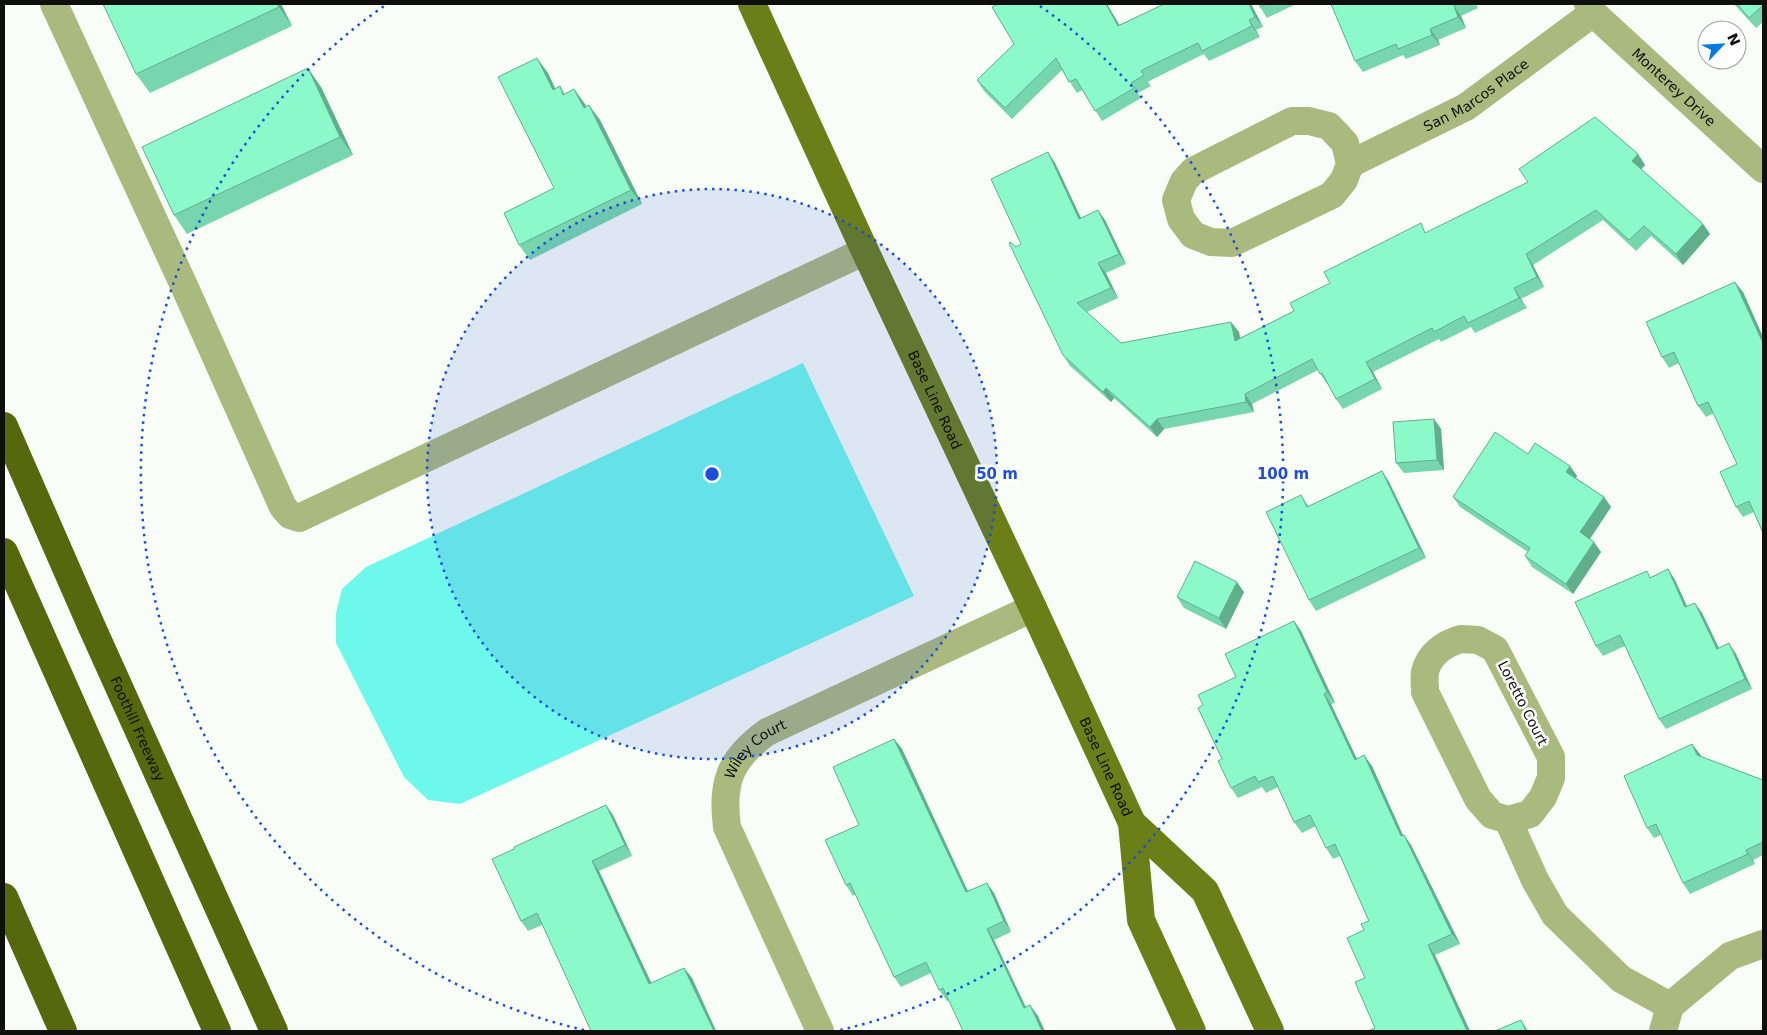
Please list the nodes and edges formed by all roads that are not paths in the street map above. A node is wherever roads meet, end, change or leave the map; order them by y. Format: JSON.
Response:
{"nodes":[{"id":1,"x":54,"y":4,"type":"edge"},
{"id":2,"x":752,"y":4,"type":"edge"},
{"id":3,"x":1590,"y":8,"type":"edge"},
{"id":4,"x":1350,"y":164,"type":"junction"},
{"id":5,"x":1763,"y":169,"type":"edge"},
{"id":6,"x":865,"y":252,"type":"junction"},
{"id":7,"x":4,"y":426,"type":"edge"},
{"id":8,"x":4,"y":552,"type":"edge"},
{"id":9,"x":1033,"y":608,"type":"junction"},
{"id":10,"x":1508,"y":820,"type":"junction"},
{"id":11,"x":1132,"y":824,"type":"junction"},
{"id":12,"x":4,"y":897,"type":"edge"},
{"id":13,"x":1763,"y":944,"type":"edge"},
{"id":14,"x":1666,"y":1019,"type":"edge"},
{"id":15,"x":63,"y":1031,"type":"edge"},
{"id":16,"x":217,"y":1031,"type":"edge"},
{"id":17,"x":274,"y":1031,"type":"edge"},
{"id":18,"x":820,"y":1031,"type":"edge"},
{"id":19,"x":1192,"y":1031,"type":"edge"},
{"id":20,"x":1270,"y":1031,"type":"edge"}],
"edges":[{"from":1,"to":6,"type":"street"},
{"from":2,"to":6,"type":"main road","name":"Base Line Road"},
{"from":3,"to":4,"type":"street","name":"San Marcos Place"},
{"from":3,"to":5,"type":"street","name":"Monterey Drive"},
{"from":4,"to":4,"type":"street"},
{"from":6,"to":9,"type":"main road","name":"Base Line Road"},
{"from":7,"to":17,"type":"highway","name":"Foothill Freeway"},
{"from":8,"to":16,"type":"highway"},
{"from":9,"to":11,"type":"main road","name":"Base Line Road"},
{"from":9,"to":18,"type":"street","name":"Wiley Court"},
{"from":10,"to":10,"type":"street","name":"Loretto Court"},
{"from":10,"to":14,"type":"street"},
{"from":11,"to":19,"type":"main road","name":"Base Line Road"},
{"from":11,"to":20,"type":"main road","name":"Base Line Road"},
{"from":12,"to":15,"type":"highway"},
{"from":13,"to":14,"type":"street"}]}
